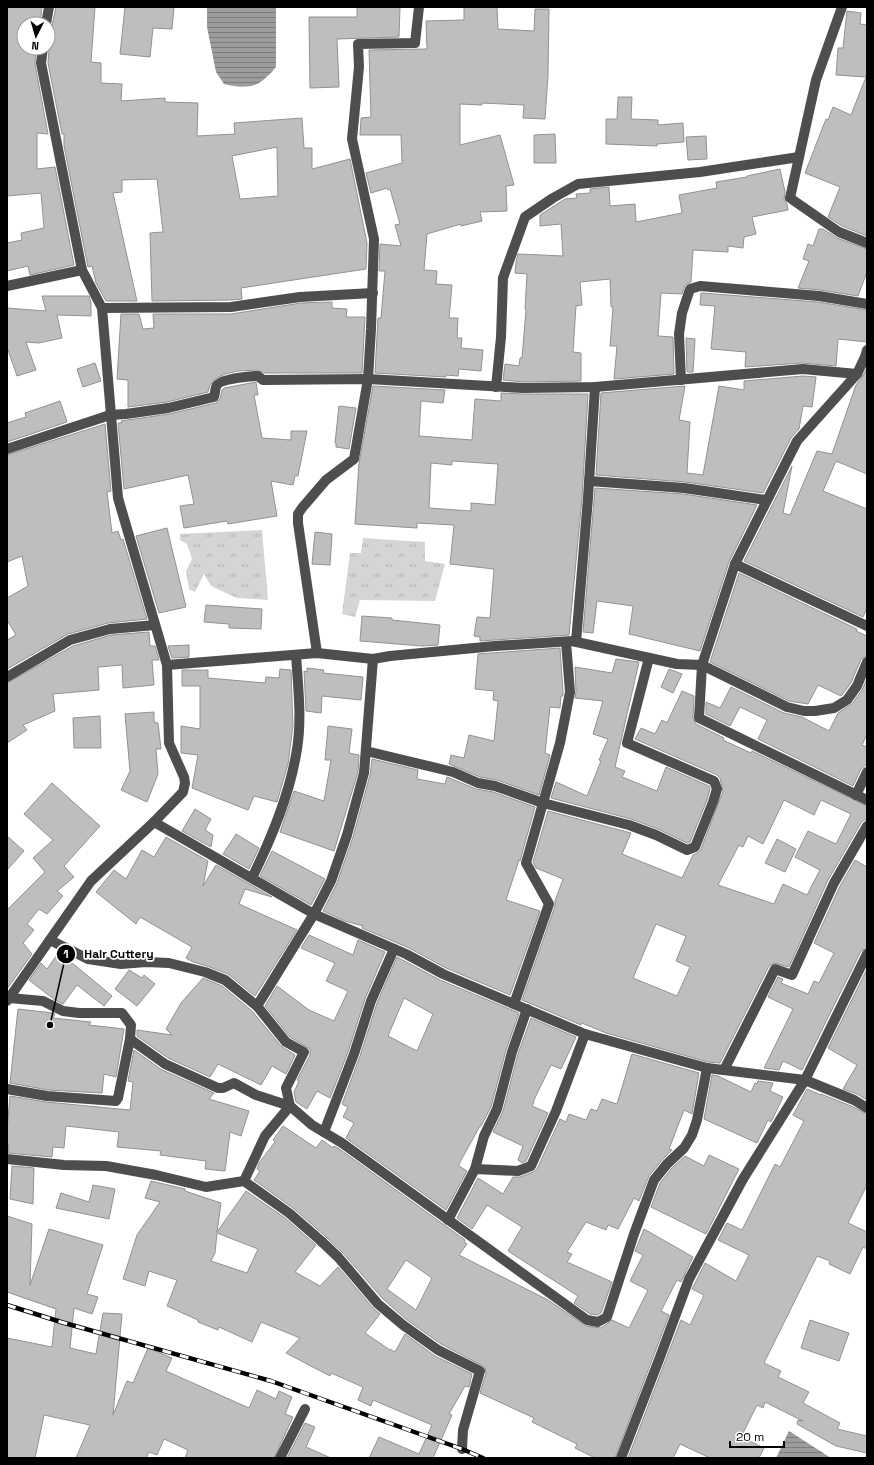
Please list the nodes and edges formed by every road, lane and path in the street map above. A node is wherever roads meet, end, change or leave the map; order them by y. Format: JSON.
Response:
{"nodes":[{"id":1,"x":419,"y":7,"type":"edge"},
{"id":2,"x":842,"y":7,"type":"edge"},
{"id":3,"x":42,"y":56,"type":"edge"},
{"id":4,"x":799,"y":157,"type":"junction"},
{"id":5,"x":867,"y":243,"type":"edge"},
{"id":6,"x":82,"y":270,"type":"junction"},
{"id":7,"x":7,"y":286,"type":"edge"},
{"id":8,"x":373,"y":293,"type":"junction"},
{"id":9,"x":867,"y":304,"type":"edge"},
{"id":10,"x":102,"y":308,"type":"junction"},
{"id":11,"x":867,"y":350,"type":"edge"},
{"id":12,"x":857,"y":374,"type":"junction"},
{"id":13,"x":368,"y":379,"type":"junction"},
{"id":14,"x":681,"y":380,"type":"junction"},
{"id":15,"x":496,"y":387,"type":"junction"},
{"id":16,"x":595,"y":387,"type":"junction"},
{"id":17,"x":110,"y":415,"type":"junction"},
{"id":18,"x":7,"y":449,"type":"edge"},
{"id":19,"x":589,"y":481,"type":"junction"},
{"id":20,"x":766,"y":500,"type":"junction"},
{"id":21,"x":735,"y":564,"type":"junction"},
{"id":22,"x":155,"y":625,"type":"junction"},
{"id":23,"x":867,"y":626,"type":"edge"},
{"id":24,"x":571,"y":642,"type":"junction"},
{"id":25,"x":317,"y":653,"type":"junction"},
{"id":26,"x":296,"y":655,"type":"junction"},
{"id":27,"x":649,"y":658,"type":"junction"},
{"id":28,"x":373,"y":659,"type":"junction"},
{"id":29,"x":867,"y":662,"type":"edge"},
{"id":30,"x":167,"y":664,"type":"junction"},
{"id":31,"x":702,"y":665,"type":"junction"},
{"id":32,"x":7,"y":677,"type":"edge"},
{"id":33,"x":366,"y":751,"type":"junction"},
{"id":34,"x":867,"y":772,"type":"edge"},
{"id":35,"x":856,"y":795,"type":"junction"},
{"id":36,"x":867,"y":800,"type":"edge"},
{"id":37,"x":544,"y":803,"type":"junction"},
{"id":38,"x":154,"y":822,"type":"junction"},
{"id":39,"x":867,"y":826,"type":"edge"},
{"id":40,"x":252,"y":878,"type":"junction"},
{"id":41,"x":314,"y":914,"type":"junction"},
{"id":42,"x":50,"y":940,"type":"junction"},
{"id":43,"x":394,"y":949,"type":"junction"},
{"id":44,"x":867,"y":954,"type":"edge"},
{"id":45,"x":8,"y":1000,"type":"edge"},
{"id":46,"x":514,"y":1004,"type":"junction"},
{"id":47,"x":257,"y":1006,"type":"junction"},
{"id":48,"x":527,"y":1010,"type":"junction"},
{"id":49,"x":585,"y":1034,"type":"junction"},
{"id":50,"x":130,"y":1039,"type":"junction"},
{"id":51,"x":706,"y":1068,"type":"junction"},
{"id":52,"x":724,"y":1070,"type":"junction"},
{"id":53,"x":805,"y":1080,"type":"junction"},
{"id":54,"x":7,"y":1089,"type":"edge"},
{"id":55,"x":290,"y":1106,"type":"junction"},
{"id":56,"x":867,"y":1108,"type":"edge"},
{"id":57,"x":324,"y":1132,"type":"junction"},
{"id":58,"x":7,"y":1159,"type":"edge"},
{"id":59,"x":476,"y":1169,"type":"junction"},
{"id":60,"x":244,"y":1181,"type":"junction"},
{"id":61,"x":448,"y":1220,"type":"junction"},
{"id":62,"x":306,"y":1409,"type":"dead end"},
{"id":63,"x":462,"y":1449,"type":"dead end"},
{"id":64,"x":280,"y":1458,"type":"edge"},
{"id":65,"x":621,"y":1458,"type":"edge"}],
"edges":[{"from":1,"to":8,"type":"street"},
{"from":2,"to":4,"type":"street"},
{"from":3,"to":6,"type":"street"},
{"from":4,"to":5,"type":"street"},
{"from":4,"to":15,"type":"street"},
{"from":6,"to":7,"type":"street"},
{"from":6,"to":10,"type":"street"},
{"from":8,"to":10,"type":"street"},
{"from":8,"to":13,"type":"street"},
{"from":9,"to":14,"type":"street"},
{"from":10,"to":17,"type":"street"},
{"from":11,"to":12,"type":"street"},
{"from":12,"to":14,"type":"street"},
{"from":12,"to":20,"type":"street"},
{"from":13,"to":15,"type":"street"},
{"from":13,"to":17,"type":"street"},
{"from":13,"to":25,"type":"street"},
{"from":14,"to":16,"type":"street"},
{"from":15,"to":16,"type":"street"},
{"from":16,"to":19,"type":"street"},
{"from":17,"to":18,"type":"street"},
{"from":17,"to":22,"type":"street"},
{"from":19,"to":20,"type":"street"},
{"from":19,"to":24,"type":"street"},
{"from":20,"to":21,"type":"street"},
{"from":21,"to":23,"type":"street"},
{"from":21,"to":31,"type":"street"},
{"from":22,"to":30,"type":"street"},
{"from":22,"to":32,"type":"street"},
{"from":24,"to":27,"type":"street"},
{"from":24,"to":28,"type":"street"},
{"from":24,"to":37,"type":"street"},
{"from":25,"to":26,"type":"street"},
{"from":25,"to":28,"type":"street"},
{"from":26,"to":30,"type":"street"},
{"from":26,"to":40,"type":"street"},
{"from":27,"to":31,"type":"street"},
{"from":27,"to":37,"type":"street"},
{"from":28,"to":33,"type":"street"},
{"from":29,"to":31,"type":"street"},
{"from":30,"to":38,"type":"street"},
{"from":31,"to":35,"type":"street"},
{"from":33,"to":37,"type":"street"},
{"from":33,"to":41,"type":"street"},
{"from":34,"to":35,"type":"street"},
{"from":35,"to":36,"type":"street"},
{"from":37,"to":46,"type":"street"},
{"from":38,"to":40,"type":"street"},
{"from":38,"to":42,"type":"street"},
{"from":39,"to":52,"type":"street"},
{"from":40,"to":41,"type":"street"},
{"from":41,"to":43,"type":"street"},
{"from":41,"to":47,"type":"street"},
{"from":42,"to":45,"type":"street"},
{"from":42,"to":47,"type":"street"},
{"from":43,"to":46,"type":"street"},
{"from":43,"to":57,"type":"street"},
{"from":44,"to":53,"type":"street"},
{"from":45,"to":50,"type":"street"},
{"from":46,"to":48,"type":"street"},
{"from":47,"to":55,"type":"street"},
{"from":48,"to":49,"type":"street"},
{"from":48,"to":59,"type":"street"},
{"from":49,"to":51,"type":"street"},
{"from":49,"to":59,"type":"street"},
{"from":50,"to":54,"type":"street"},
{"from":50,"to":55,"type":"street"},
{"from":51,"to":52,"type":"street"},
{"from":51,"to":61,"type":"street"},
{"from":52,"to":53,"type":"street"},
{"from":53,"to":56,"type":"street"},
{"from":53,"to":65,"type":"street"},
{"from":55,"to":57,"type":"street"},
{"from":55,"to":60,"type":"street"},
{"from":57,"to":61,"type":"street"},
{"from":58,"to":60,"type":"street"},
{"from":59,"to":61,"type":"street"},
{"from":60,"to":63,"type":"street"},
{"from":62,"to":64,"type":"street"}]}
